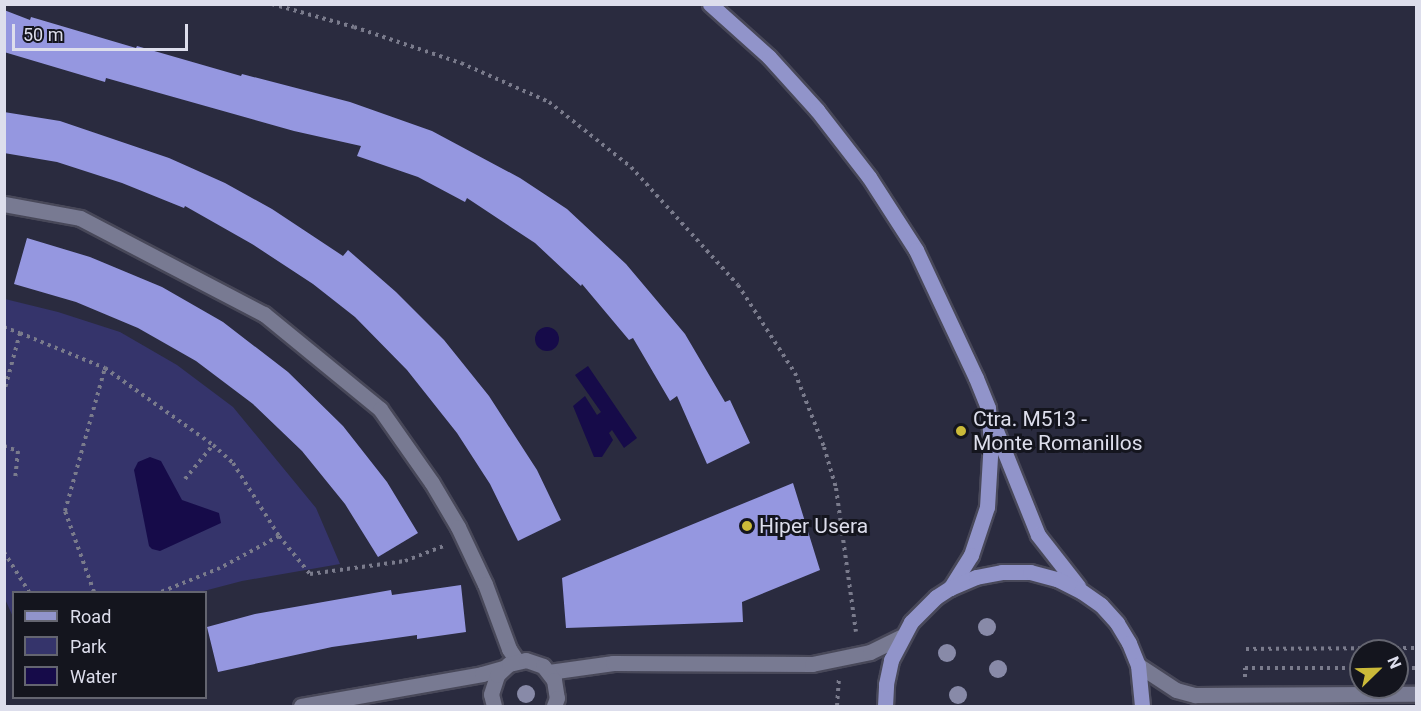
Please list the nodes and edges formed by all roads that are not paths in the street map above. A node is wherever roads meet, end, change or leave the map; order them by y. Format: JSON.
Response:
{"nodes":[{"id":1,"x":710,"y":4,"type":"edge"},
{"id":2,"x":4,"y":204,"type":"edge"},
{"id":3,"x":988,"y":408,"type":"junction"},
{"id":4,"x":950,"y":588,"type":"junction"},
{"id":5,"x":1081,"y":591,"type":"junction"},
{"id":6,"x":901,"y":637,"type":"junction"},
{"id":7,"x":517,"y":661,"type":"junction"},
{"id":8,"x":1138,"y":665,"type":"junction"},
{"id":9,"x":503,"y":668,"type":"junction"},
{"id":10,"x":549,"y":672,"type":"junction"},
{"id":11,"x":1416,"y":694,"type":"edge"},
{"id":12,"x":301,"y":706,"type":"edge"},
{"id":13,"x":494,"y":706,"type":"edge"},
{"id":14,"x":554,"y":706,"type":"edge"},
{"id":15,"x":885,"y":706,"type":"edge"},
{"id":16,"x":1142,"y":706,"type":"edge"}],
"edges":[{"from":1,"to":3,"type":"main road"},
{"from":2,"to":7,"type":"street"},
{"from":3,"to":4,"type":"main road"},
{"from":3,"to":5,"type":"main road"},
{"from":4,"to":5,"type":"main road"},
{"from":4,"to":6,"type":"main road"},
{"from":5,"to":8,"type":"main road"},
{"from":6,"to":10,"type":"street"},
{"from":6,"to":15,"type":"main road"},
{"from":7,"to":9,"type":"street"},
{"from":7,"to":10,"type":"street"},
{"from":8,"to":11,"type":"street"},
{"from":8,"to":16,"type":"main road"},
{"from":9,"to":12,"type":"street"},
{"from":9,"to":13,"type":"street"},
{"from":10,"to":14,"type":"street"}]}
